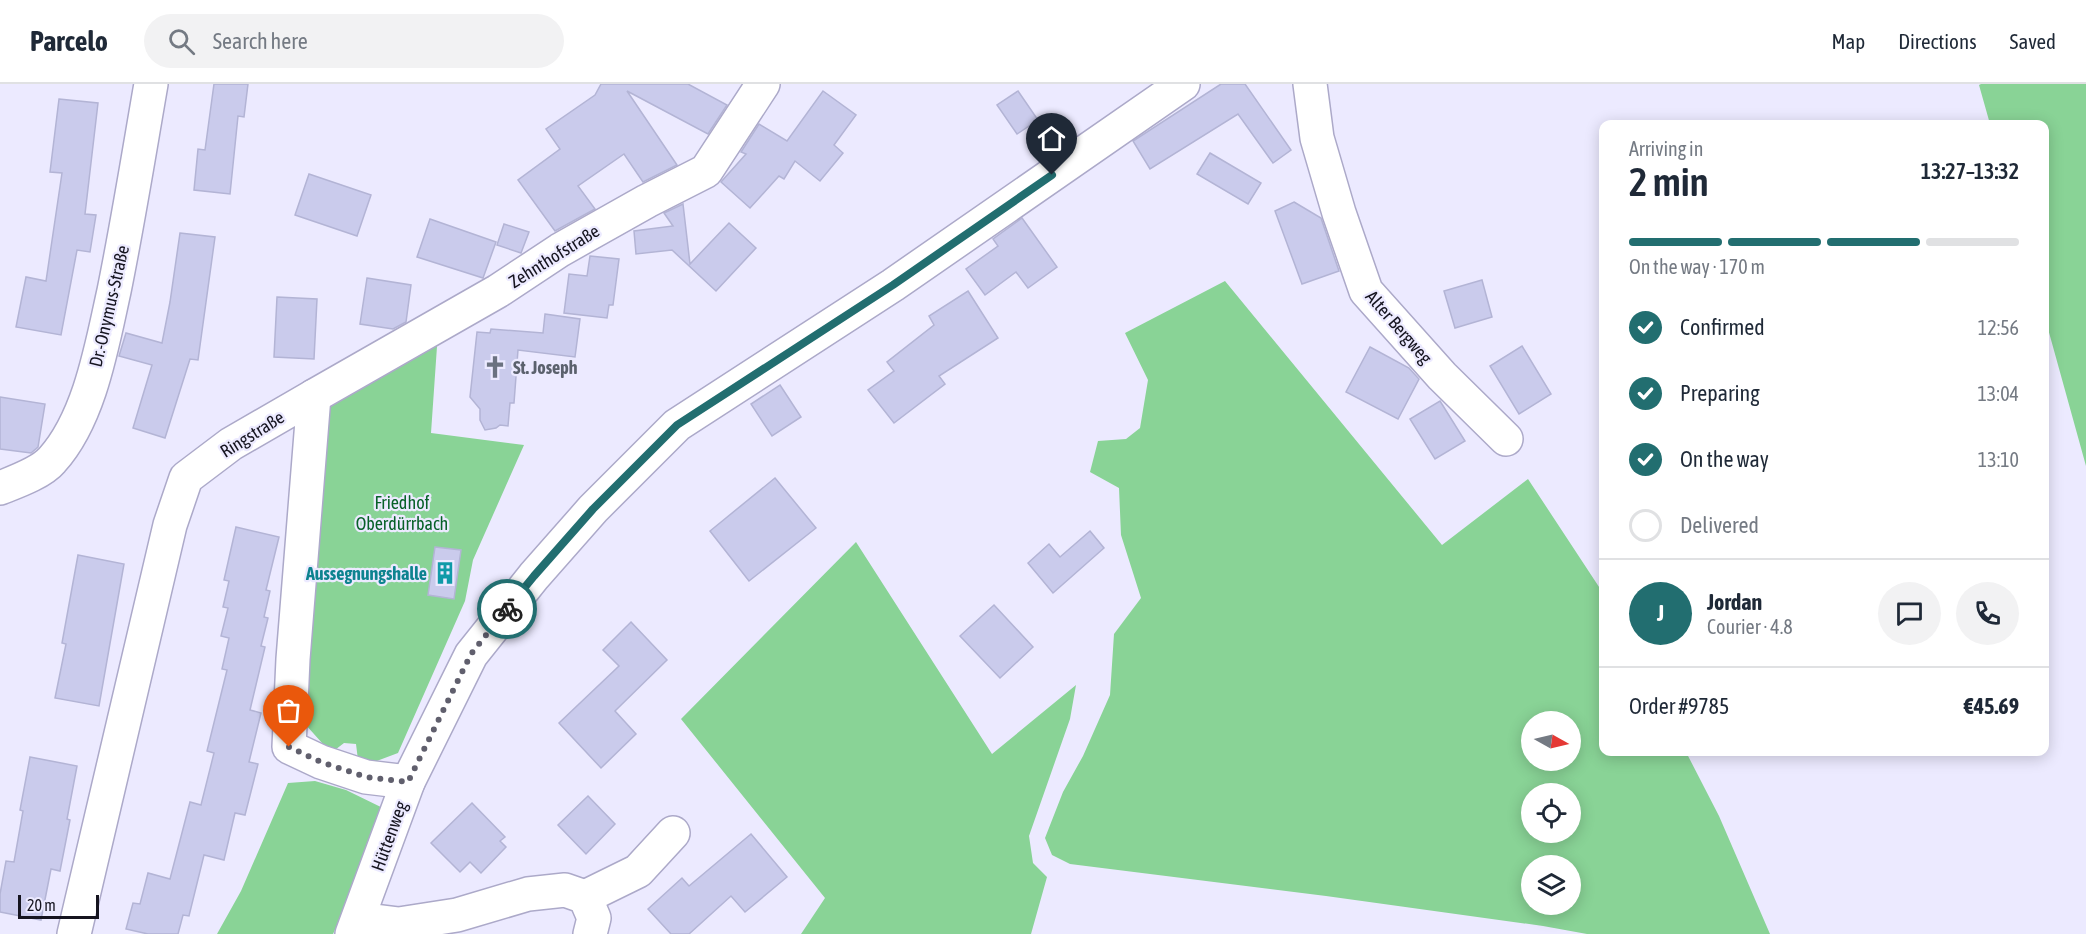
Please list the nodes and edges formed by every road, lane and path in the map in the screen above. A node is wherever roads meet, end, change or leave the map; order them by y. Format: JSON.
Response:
{"nodes":[{"id":1,"x":151,"y":84,"type":"edge"},
{"id":2,"x":763,"y":84,"type":"edge"},
{"id":3,"x":1183,"y":84,"type":"edge"},
{"id":4,"x":1310,"y":84,"type":"edge"},
{"id":5,"x":314,"y":396,"type":"junction"},
{"id":6,"x":1506,"y":439,"type":"dead end"},
{"id":7,"x":0,"y":488,"type":"edge"},
{"id":8,"x":408,"y":782,"type":"junction"},
{"id":9,"x":673,"y":834,"type":"dead end"},
{"id":10,"x":585,"y":897,"type":"junction"},
{"id":11,"x":356,"y":927,"type":"edge"},
{"id":12,"x":74,"y":934,"type":"edge"},
{"id":13,"x":590,"y":934,"type":"edge"}],
"edges":[{"from":1,"to":7,"type":"street","name":"Dr.-Onymus-Straße"},
{"from":2,"to":5,"type":"street","name":"Zehnthofstraße"},
{"from":3,"to":8,"type":"street","name":"Hüttenweg"},
{"from":4,"to":6,"type":"street","name":"Alter Bergweg"},
{"from":5,"to":8,"type":"street","name":"Ringstraße"},
{"from":5,"to":12,"type":"street","name":"Ringstraße"},
{"from":8,"to":11,"type":"street","name":"Hüttenweg"},
{"from":9,"to":10,"type":"street"},
{"from":10,"to":11,"type":"street"},
{"from":10,"to":13,"type":"street"}]}
